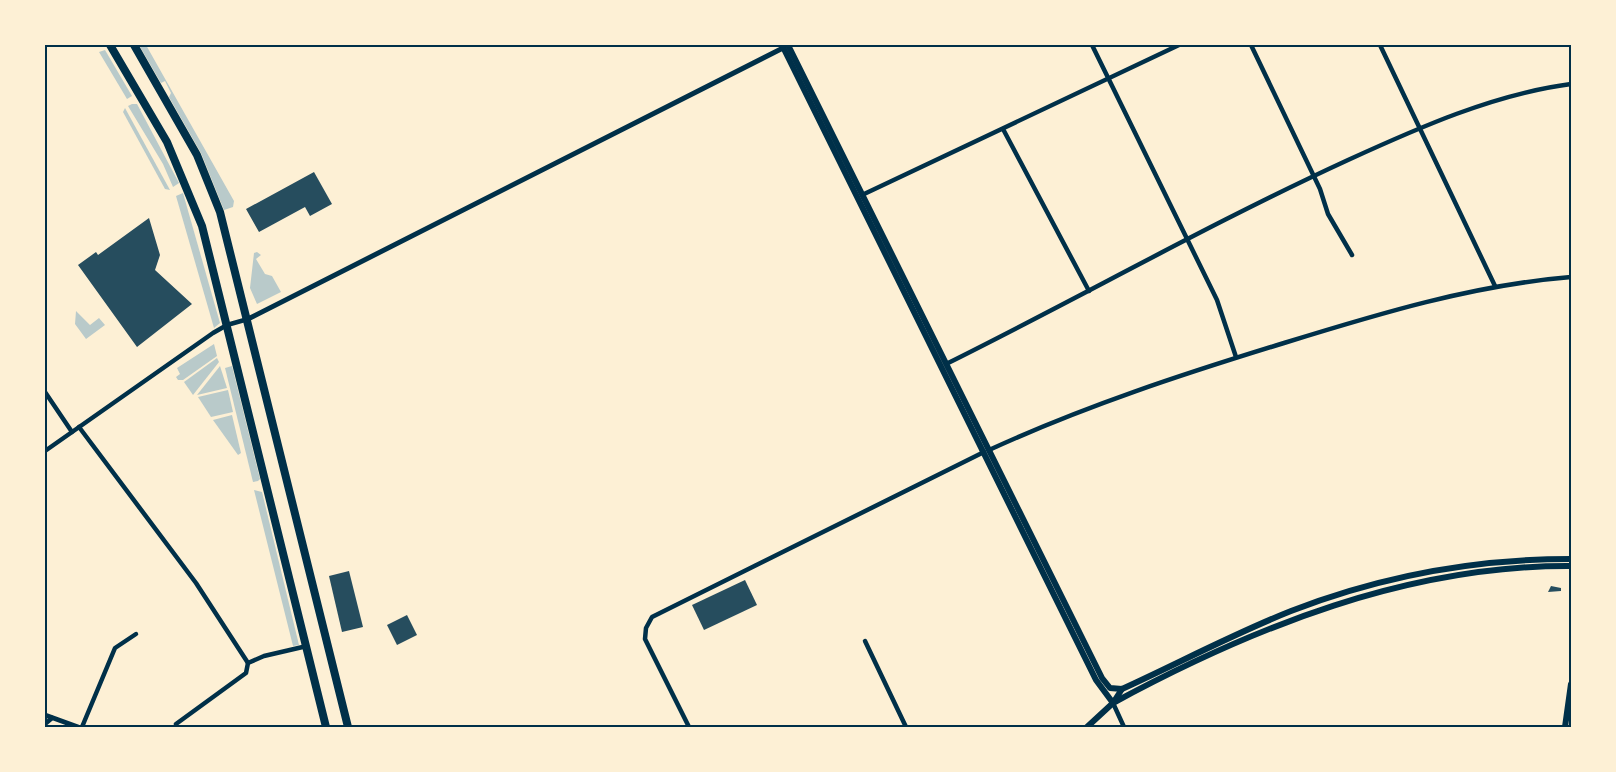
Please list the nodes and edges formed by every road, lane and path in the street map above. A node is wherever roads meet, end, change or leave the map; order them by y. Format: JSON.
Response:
{"nodes":[{"id":1,"x":110,"y":45,"type":"edge"},
{"id":2,"x":134,"y":45,"type":"edge"},
{"id":3,"x":1092,"y":45,"type":"edge"},
{"id":4,"x":1179,"y":45,"type":"edge"},
{"id":5,"x":1251,"y":45,"type":"edge"},
{"id":6,"x":1380,"y":45,"type":"edge"},
{"id":7,"x":786,"y":46,"type":"edge"},
{"id":8,"x":1108,"y":79,"type":"junction"},
{"id":9,"x":1571,"y":84,"type":"edge"},
{"id":10,"x":1420,"y":128,"type":"junction"},
{"id":11,"x":1004,"y":129,"type":"junction"},
{"id":12,"x":1313,"y":176,"type":"junction"},
{"id":13,"x":860,"y":196,"type":"junction"},
{"id":14,"x":1186,"y":238,"type":"junction"},
{"id":15,"x":1352,"y":255,"type":"dead end"},
{"id":16,"x":1571,"y":277,"type":"edge"},
{"id":17,"x":1494,"y":286,"type":"junction"},
{"id":18,"x":1089,"y":291,"type":"junction"},
{"id":19,"x":248,"y":320,"type":"junction"},
{"id":20,"x":227,"y":325,"type":"junction"},
{"id":21,"x":1236,"y":357,"type":"junction"},
{"id":22,"x":944,"y":365,"type":"junction"},
{"id":23,"x":45,"y":392,"type":"edge"},
{"id":24,"x":79,"y":426,"type":"junction"},
{"id":25,"x":72,"y":432,"type":"junction"},
{"id":26,"x":45,"y":451,"type":"edge"},
{"id":27,"x":986,"y":451,"type":"junction"},
{"id":28,"x":1571,"y":559,"type":"edge"},
{"id":29,"x":1571,"y":566,"type":"edge"},
{"id":30,"x":136,"y":634,"type":"dead end"},
{"id":31,"x":865,"y":641,"type":"dead end"},
{"id":32,"x":307,"y":645,"type":"junction"},
{"id":33,"x":248,"y":663,"type":"junction"},
{"id":34,"x":1571,"y":684,"type":"edge"},
{"id":35,"x":1122,"y":689,"type":"junction"},
{"id":36,"x":1115,"y":700,"type":"junction"},
{"id":37,"x":45,"y":715,"type":"edge"},
{"id":38,"x":52,"y":718,"type":"junction"},
{"id":39,"x":45,"y":723,"type":"edge"},
{"id":40,"x":65,"y":724,"type":"edge"},
{"id":41,"x":176,"y":724,"type":"dead end"},
{"id":42,"x":80,"y":727,"type":"edge"},
{"id":43,"x":326,"y":727,"type":"edge"},
{"id":44,"x":348,"y":727,"type":"edge"},
{"id":45,"x":689,"y":727,"type":"edge"},
{"id":46,"x":906,"y":727,"type":"edge"},
{"id":47,"x":1087,"y":727,"type":"edge"},
{"id":48,"x":1124,"y":727,"type":"edge"},
{"id":49,"x":1565,"y":727,"type":"edge"}],
"edges":[{"from":1,"to":20,"type":"highway"},
{"from":2,"to":19,"type":"highway"},
{"from":3,"to":8,"type":"street"},
{"from":4,"to":8,"type":"street"},
{"from":5,"to":12,"type":"street"},
{"from":6,"to":10,"type":"street"},
{"from":7,"to":13,"type":"main road"},
{"from":7,"to":19,"type":"street"},
{"from":8,"to":11,"type":"street"},
{"from":8,"to":14,"type":"street"},
{"from":9,"to":10,"type":"street"},
{"from":10,"to":12,"type":"street"},
{"from":10,"to":17,"type":"street"},
{"from":11,"to":13,"type":"street"},
{"from":11,"to":18,"type":"street"},
{"from":12,"to":14,"type":"street"},
{"from":12,"to":15,"type":"street"},
{"from":13,"to":22,"type":"main road"},
{"from":14,"to":18,"type":"street"},
{"from":14,"to":21,"type":"street"},
{"from":16,"to":17,"type":"street"},
{"from":17,"to":21,"type":"street"},
{"from":18,"to":22,"type":"street"},
{"from":19,"to":20,"type":"street"},
{"from":19,"to":44,"type":"highway"},
{"from":20,"to":24,"type":"street"},
{"from":20,"to":32,"type":"highway"},
{"from":21,"to":27,"type":"street"},
{"from":22,"to":27,"type":"main road"},
{"from":23,"to":25,"type":"street"},
{"from":24,"to":25,"type":"street"},
{"from":24,"to":33,"type":"street"},
{"from":25,"to":26,"type":"street"},
{"from":27,"to":35,"type":"main road"},
{"from":27,"to":36,"type":"main road"},
{"from":27,"to":45,"type":"street"},
{"from":28,"to":35,"type":"main road"},
{"from":29,"to":36,"type":"main road"},
{"from":30,"to":42,"type":"street"},
{"from":31,"to":46,"type":"street"},
{"from":32,"to":33,"type":"street"},
{"from":32,"to":43,"type":"highway"},
{"from":33,"to":41,"type":"street"},
{"from":34,"to":49,"type":"main road"},
{"from":35,"to":36,"type":"main road"},
{"from":36,"to":47,"type":"main road"},
{"from":36,"to":48,"type":"street"},
{"from":37,"to":38,"type":"street"},
{"from":38,"to":39,"type":"street"},
{"from":38,"to":40,"type":"street"},
{"from":40,"to":42,"type":"street"}]}
